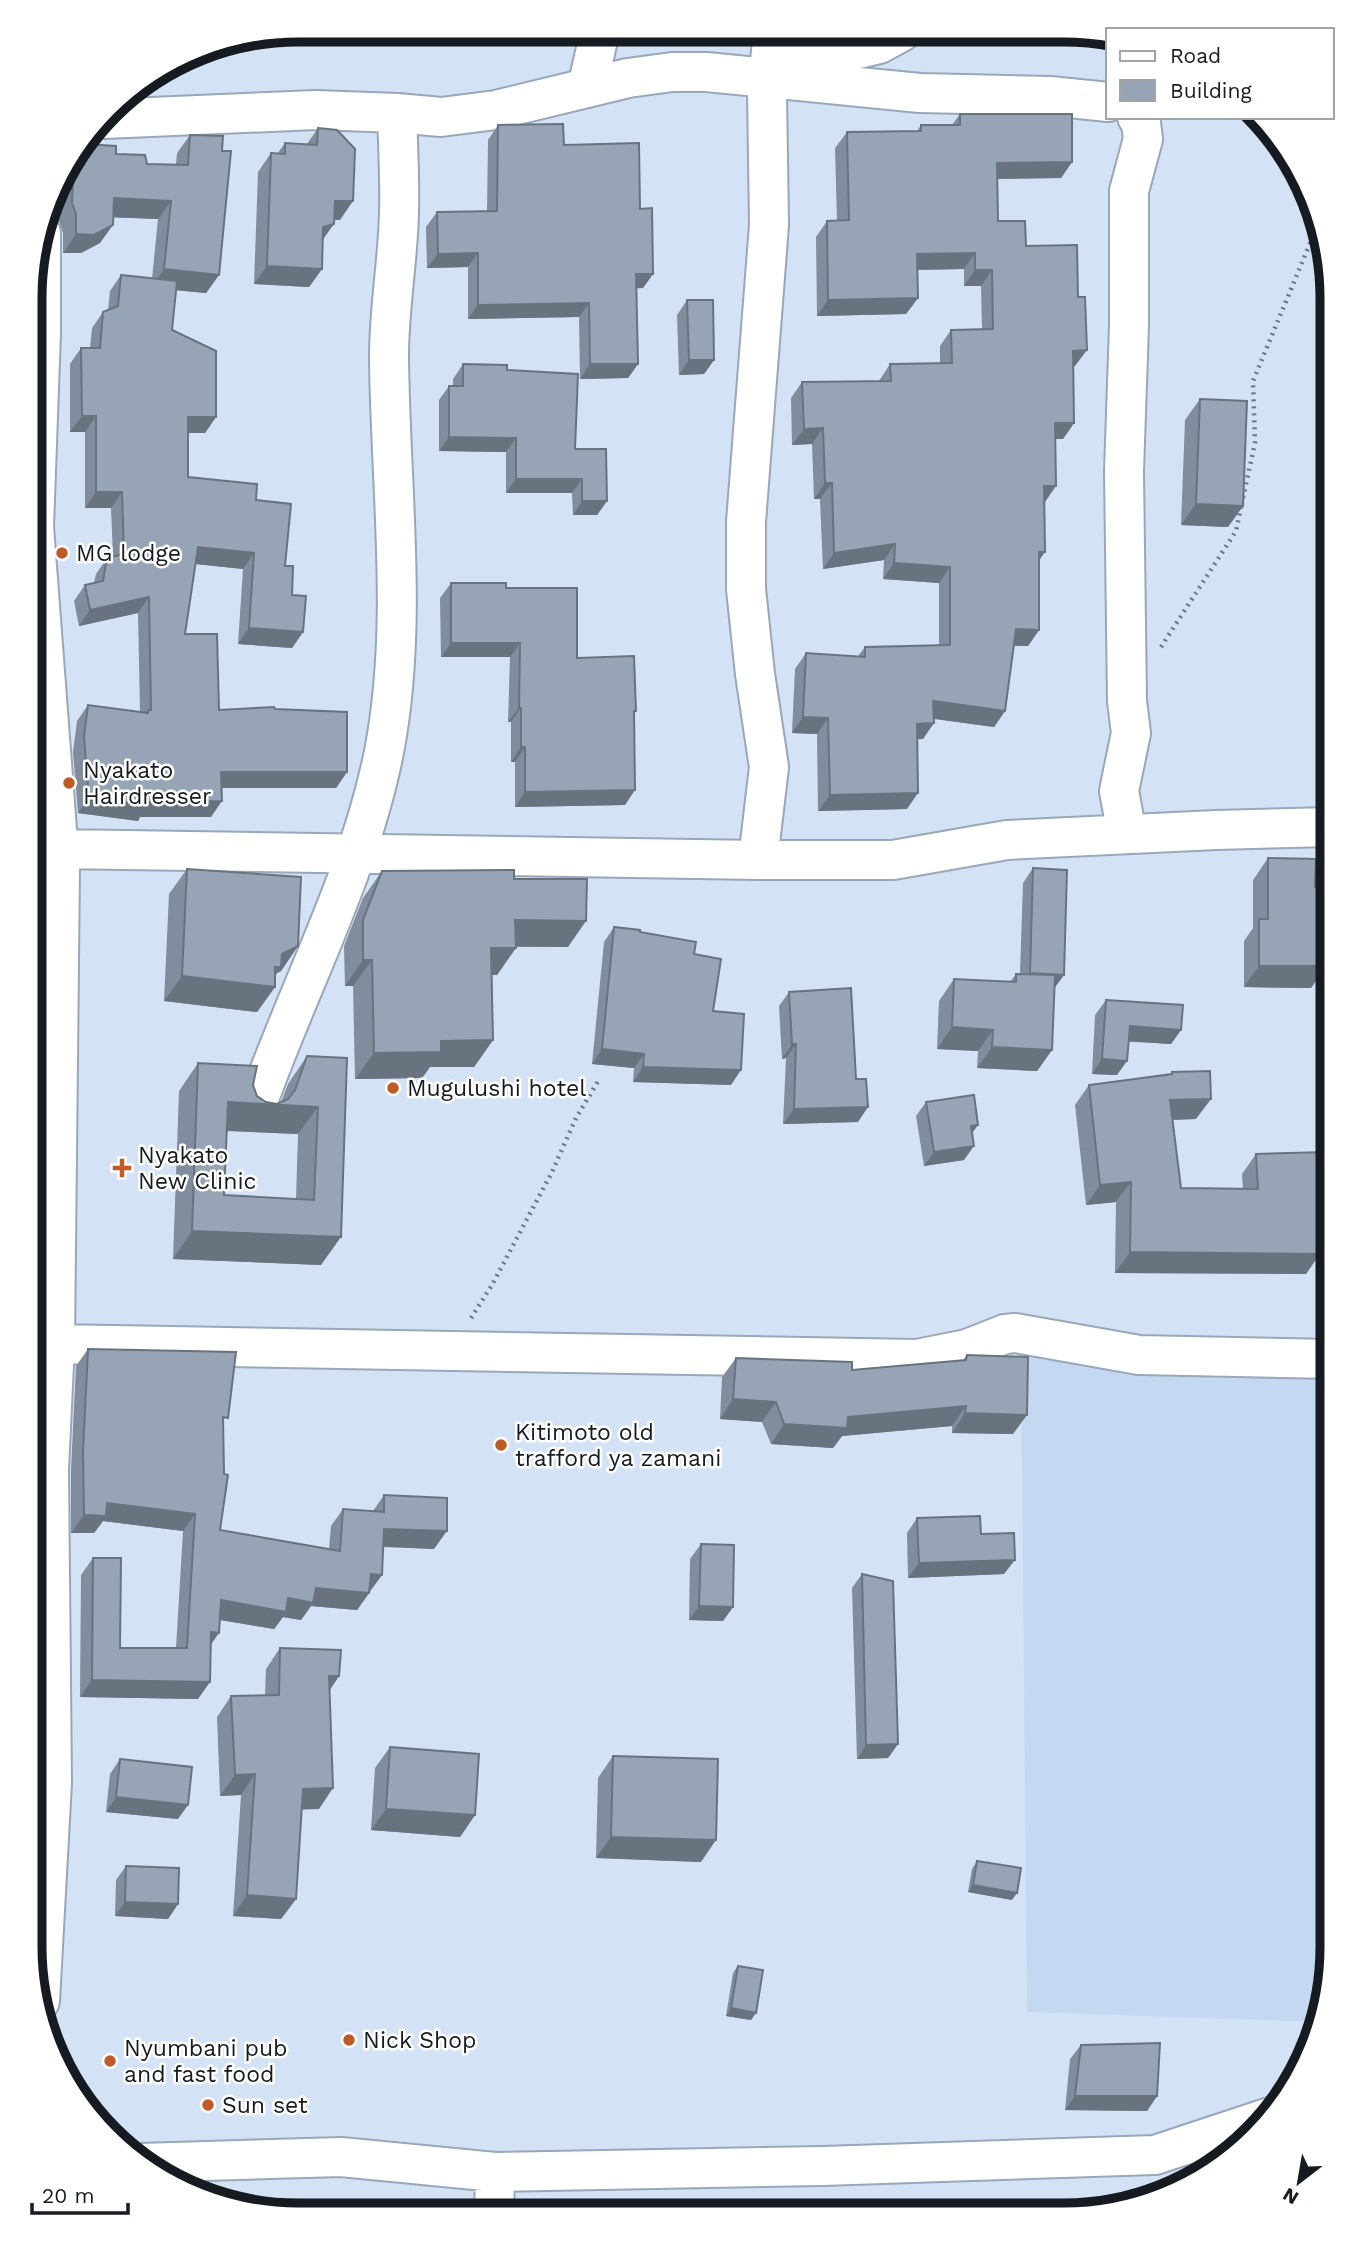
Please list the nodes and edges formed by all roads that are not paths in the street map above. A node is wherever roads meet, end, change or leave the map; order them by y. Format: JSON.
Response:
{"nodes":[{"id":1,"x":597,"y":42,"type":"edge"},
{"id":2,"x":883,"y":42,"type":"edge"},
{"id":3,"x":771,"y":55,"type":"edge"},
{"id":4,"x":587,"y":88,"type":"junction"},
{"id":5,"x":1106,"y":102,"type":"edge"},
{"id":6,"x":397,"y":113,"type":"junction"},
{"id":7,"x":117,"y":117,"type":"edge"},
{"id":8,"x":1138,"y":119,"type":"edge"},
{"id":9,"x":42,"y":638,"type":"edge"},
{"id":10,"x":1320,"y":827,"type":"edge"},
{"id":11,"x":1127,"y":834,"type":"junction"},
{"id":12,"x":59,"y":849,"type":"junction"},
{"id":13,"x":358,"y":853,"type":"junction"},
{"id":14,"x":758,"y":860,"type":"junction"},
{"id":15,"x":255,"y":1110,"type":"edge"},
{"id":16,"x":55,"y":1344,"type":"junction"},
{"id":17,"x":1320,"y":1359,"type":"edge"},
{"id":18,"x":42,"y":1534,"type":"edge"},
{"id":19,"x":42,"y":1590,"type":"edge"},
{"id":20,"x":43,"y":1956,"type":"edge"},
{"id":21,"x":1249,"y":2124,"type":"edge"},
{"id":22,"x":160,"y":2162,"type":"edge"},
{"id":23,"x":495,"y":2172,"type":"junction"},
{"id":24,"x":494,"y":2203,"type":"edge"}],
"edges":[{"from":1,"to":4,"type":"street"},
{"from":2,"to":3,"type":"street"},
{"from":3,"to":4,"type":"street"},
{"from":3,"to":5,"type":"street"},
{"from":3,"to":14,"type":"street"},
{"from":4,"to":6,"type":"street"},
{"from":6,"to":7,"type":"street"},
{"from":6,"to":13,"type":"street"},
{"from":8,"to":11,"type":"street"},
{"from":9,"to":12,"type":"street"},
{"from":10,"to":11,"type":"street"},
{"from":11,"to":14,"type":"street"},
{"from":12,"to":13,"type":"street"},
{"from":12,"to":16,"type":"street"},
{"from":13,"to":14,"type":"street"},
{"from":13,"to":15,"type":"street"},
{"from":16,"to":17,"type":"street"},
{"from":16,"to":18,"type":"street"},
{"from":19,"to":20,"type":"street"},
{"from":21,"to":23,"type":"street"},
{"from":22,"to":23,"type":"street"},
{"from":23,"to":24,"type":"street"}]}
